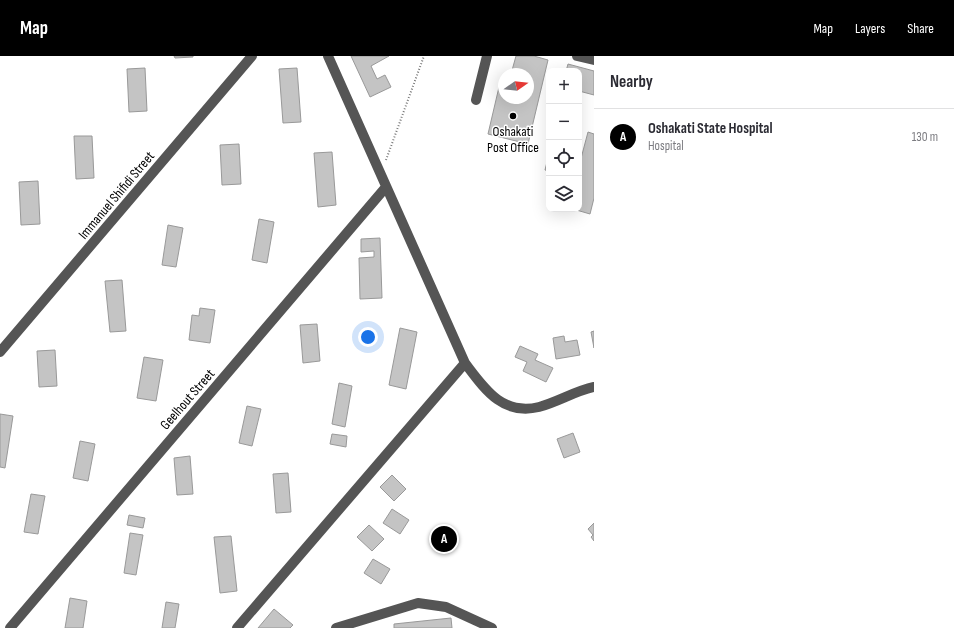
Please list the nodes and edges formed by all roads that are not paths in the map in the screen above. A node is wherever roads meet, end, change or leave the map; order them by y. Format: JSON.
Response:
{"nodes":[{"id":1,"x":252,"y":56,"type":"edge"},
{"id":2,"x":328,"y":56,"type":"edge"},
{"id":3,"x":487,"y":56,"type":"edge"},
{"id":4,"x":577,"y":56,"type":"edge"},
{"id":5,"x":594,"y":60,"type":"edge"},
{"id":6,"x":476,"y":100,"type":"dead end"},
{"id":7,"x":386,"y":187,"type":"junction"},
{"id":8,"x":0,"y":352,"type":"edge"},
{"id":9,"x":465,"y":363,"type":"junction"},
{"id":10,"x":594,"y":388,"type":"edge"},
{"id":11,"x":10,"y":628,"type":"edge"},
{"id":12,"x":237,"y":628,"type":"edge"},
{"id":13,"x":336,"y":628,"type":"edge"},
{"id":14,"x":492,"y":628,"type":"edge"}],
"edges":[{"from":1,"to":8,"type":"street","name":"Immanuel Shifidi Street"},
{"from":2,"to":7,"type":"street"},
{"from":3,"to":6,"type":"street"},
{"from":4,"to":5,"type":"street"},
{"from":7,"to":9,"type":"street"},
{"from":7,"to":11,"type":"street","name":"Geelhout Street"},
{"from":9,"to":10,"type":"street"},
{"from":9,"to":12,"type":"street"},
{"from":13,"to":14,"type":"street"}]}
